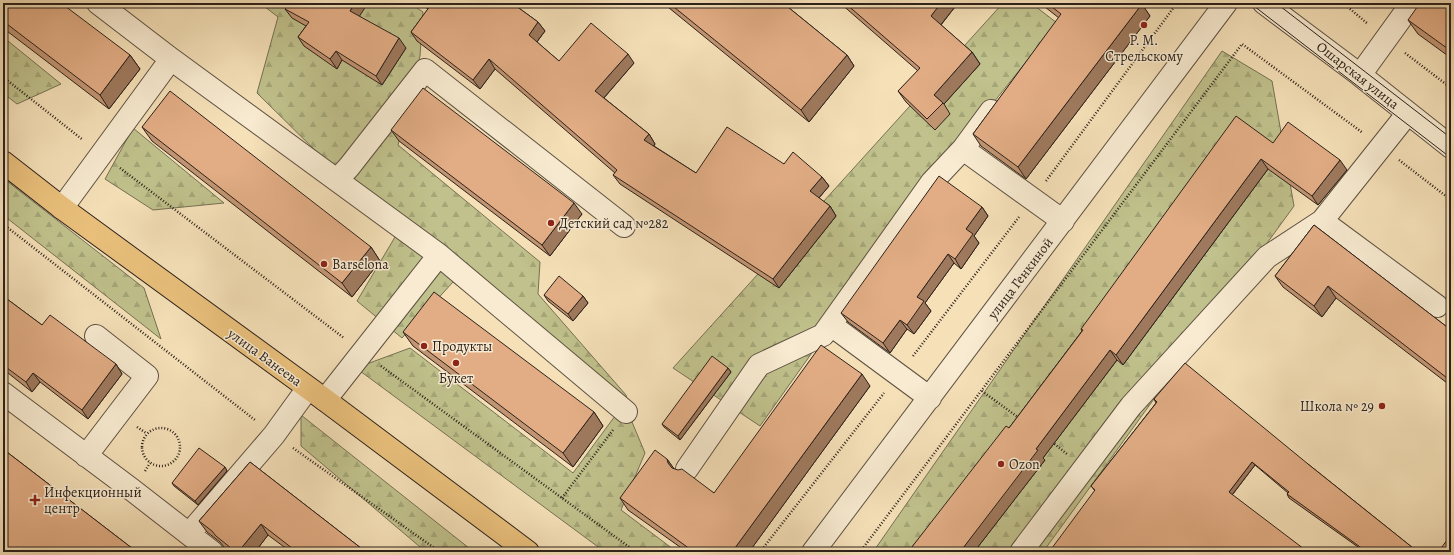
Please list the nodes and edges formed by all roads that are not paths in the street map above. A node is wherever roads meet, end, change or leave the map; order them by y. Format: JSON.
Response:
{"nodes":[{"id":1,"x":1226,"y":3,"type":"edge"},
{"id":2,"x":1264,"y":3,"type":"edge"},
{"id":3,"x":1412,"y":3,"type":"edge"},
{"id":4,"x":111,"y":6,"type":"edge"},
{"id":5,"x":172,"y":59,"type":"junction"},
{"id":6,"x":1360,"y":75,"type":"junction"},
{"id":7,"x":1001,"y":98,"type":"edge"},
{"id":8,"x":1408,"y":113,"type":"junction"},
{"id":9,"x":1451,"y":147,"type":"edge"},
{"id":10,"x":963,"y":149,"type":"junction"},
{"id":11,"x":3,"y":162,"type":"edge"},
{"id":12,"x":337,"y":180,"type":"junction"},
{"id":13,"x":62,"y":208,"type":"junction"},
{"id":14,"x":1063,"y":221,"type":"junction"},
{"id":15,"x":1322,"y":222,"type":"junction"},
{"id":16,"x":624,"y":226,"type":"dead end"},
{"id":17,"x":440,"y":255,"type":"junction"},
{"id":18,"x":1436,"y":306,"type":"dead end"},
{"id":19,"x":831,"y":325,"type":"junction"},
{"id":20,"x":96,"y":336,"type":"dead end"},
{"id":21,"x":3,"y":393,"type":"edge"},
{"id":22,"x":316,"y":394,"type":"junction"},
{"id":23,"x":930,"y":398,"type":"junction"},
{"id":24,"x":626,"y":412,"type":"road end"},
{"id":25,"x":86,"y":456,"type":"junction"},
{"id":26,"x":687,"y":469,"type":"dead end"},
{"id":27,"x":188,"y":534,"type":"junction"},
{"id":28,"x":212,"y":552,"type":"edge"},
{"id":29,"x":528,"y":552,"type":"edge"},
{"id":30,"x":813,"y":552,"type":"edge"},
{"id":31,"x":1021,"y":552,"type":"edge"}],
"edges":[{"from":1,"to":14,"type":"street","name":"улица Генкиной"},
{"from":2,"to":6,"type":"street","name":"Ошарская улица"},
{"from":3,"to":6,"type":"street"},
{"from":4,"to":5,"type":"street"},
{"from":5,"to":12,"type":"street"},
{"from":5,"to":13,"type":"street"},
{"from":6,"to":8,"type":"street","name":"Ошарская улица"},
{"from":7,"to":10,"type":"street"},
{"from":8,"to":9,"type":"street","name":"Ошарская улица"},
{"from":8,"to":15,"type":"street"},
{"from":10,"to":14,"type":"street"},
{"from":10,"to":19,"type":"street"},
{"from":11,"to":13,"type":"main road","name":"улица Ванеева"},
{"from":12,"to":16,"type":"street"},
{"from":12,"to":17,"type":"street"},
{"from":13,"to":22,"type":"main road","name":"улица Ванеева"},
{"from":14,"to":23,"type":"street","name":"улица Генкиной"},
{"from":15,"to":18,"type":"street"},
{"from":15,"to":31,"type":"street"},
{"from":17,"to":22,"type":"street"},
{"from":17,"to":24,"type":"street"},
{"from":19,"to":23,"type":"street"},
{"from":19,"to":26,"type":"street"},
{"from":20,"to":25,"type":"street"},
{"from":21,"to":25,"type":"street"},
{"from":22,"to":27,"type":"street"},
{"from":22,"to":29,"type":"main road","name":"улица Ванеева"},
{"from":23,"to":30,"type":"street","name":"улица Генкиной"},
{"from":25,"to":27,"type":"street"},
{"from":27,"to":28,"type":"street"}]}
